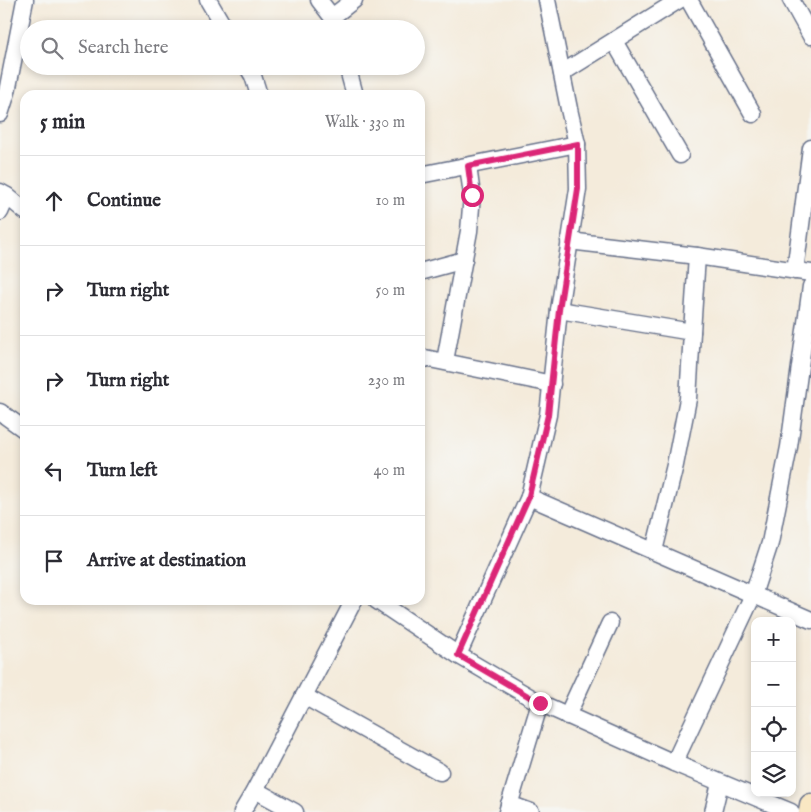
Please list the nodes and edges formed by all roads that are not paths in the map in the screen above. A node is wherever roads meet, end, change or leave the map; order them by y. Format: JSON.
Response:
{"nodes":[{"id":1,"x":25,"y":0,"type":"edge"},
{"id":2,"x":208,"y":0,"type":"edge"},
{"id":3,"x":319,"y":0,"type":"edge"},
{"id":4,"x":354,"y":0,"type":"edge"},
{"id":5,"x":547,"y":0,"type":"edge"},
{"id":6,"x":679,"y":0,"type":"edge"},
{"id":7,"x":689,"y":0,"type":"edge"},
{"id":8,"x":791,"y":0,"type":"edge"},
{"id":9,"x":21,"y":20,"type":"edge"},
{"id":10,"x":220,"y":20,"type":"edge"},
{"id":11,"x":332,"y":20,"type":"edge"},
{"id":12,"x":337,"y":20,"type":"edge"},
{"id":13,"x":20,"y":26,"type":"edge"},
{"id":14,"x":811,"y":36,"type":"edge"},
{"id":15,"x":614,"y":40,"type":"junction"},
{"id":16,"x":562,"y":73,"type":"junction"},
{"id":17,"x":252,"y":75,"type":"edge"},
{"id":18,"x":349,"y":75,"type":"edge"},
{"id":19,"x":257,"y":90,"type":"edge"},
{"id":20,"x":354,"y":90,"type":"edge"},
{"id":21,"x":0,"y":114,"type":"edge"},
{"id":22,"x":753,"y":114,"type":"dead end"},
{"id":23,"x":578,"y":144,"type":"junction"},
{"id":24,"x":811,"y":148,"type":"edge"},
{"id":25,"x":680,"y":155,"type":"dead end"},
{"id":26,"x":468,"y":166,"type":"junction"},
{"id":27,"x":425,"y":174,"type":"edge"},
{"id":28,"x":4,"y":194,"type":"edge"},
{"id":29,"x":20,"y":207,"type":"edge"},
{"id":30,"x":0,"y":212,"type":"edge"},
{"id":31,"x":569,"y":240,"type":"junction"},
{"id":32,"x":697,"y":256,"type":"junction"},
{"id":33,"x":464,"y":260,"type":"junction"},
{"id":34,"x":425,"y":271,"type":"edge"},
{"id":35,"x":803,"y":272,"type":"edge"},
{"id":36,"x":811,"y":286,"type":"edge"},
{"id":37,"x":559,"y":310,"type":"junction"},
{"id":38,"x":692,"y":332,"type":"junction"},
{"id":39,"x":425,"y":358,"type":"edge"},
{"id":40,"x":444,"y":361,"type":"junction"},
{"id":41,"x":552,"y":384,"type":"junction"},
{"id":42,"x":0,"y":412,"type":"edge"},
{"id":43,"x":20,"y":426,"type":"edge"},
{"id":44,"x":529,"y":496,"type":"junction"},
{"id":45,"x":654,"y":552,"type":"junction"},
{"id":46,"x":753,"y":594,"type":"junction"},
{"id":47,"x":351,"y":605,"type":"edge"},
{"id":48,"x":383,"y":605,"type":"edge"},
{"id":49,"x":811,"y":620,"type":"edge"},
{"id":50,"x":610,"y":623,"type":"dead end"},
{"id":51,"x":458,"y":655,"type":"junction"},
{"id":52,"x":304,"y":696,"type":"junction"},
{"id":53,"x":540,"y":703,"type":"junction"},
{"id":54,"x":567,"y":716,"type":"junction"},
{"id":55,"x":674,"y":763,"type":"junction"},
{"id":56,"x":440,"y":772,"type":"dead end"},
{"id":57,"x":720,"y":783,"type":"junction"},
{"id":58,"x":255,"y":790,"type":"junction"},
{"id":59,"x":811,"y":805,"type":"edge"},
{"id":60,"x":508,"y":808,"type":"edge"},
{"id":61,"x":242,"y":812,"type":"edge"},
{"id":62,"x":295,"y":812,"type":"edge"},
{"id":63,"x":531,"y":812,"type":"edge"},
{"id":64,"x":714,"y":812,"type":"edge"},
{"id":65,"x":791,"y":812,"type":"edge"},
{"id":66,"x":810,"y":812,"type":"edge"}],
"edges":[{"from":1,"to":9,"type":"street"},
{"from":2,"to":10,"type":"street"},
{"from":3,"to":11,"type":"street"},
{"from":4,"to":12,"type":"street"},
{"from":5,"to":16,"type":"street"},
{"from":6,"to":15,"type":"street"},
{"from":7,"to":22,"type":"street"},
{"from":8,"to":14,"type":"street"},
{"from":13,"to":21,"type":"street"},
{"from":15,"to":16,"type":"street"},
{"from":15,"to":25,"type":"street"},
{"from":16,"to":23,"type":"street"},
{"from":17,"to":19,"type":"street"},
{"from":18,"to":20,"type":"street"},
{"from":23,"to":26,"type":"street"},
{"from":23,"to":31,"type":"street"},
{"from":24,"to":35,"type":"street"},
{"from":26,"to":27,"type":"street"},
{"from":26,"to":33,"type":"street"},
{"from":28,"to":29,"type":"street"},
{"from":28,"to":30,"type":"street"},
{"from":31,"to":32,"type":"street"},
{"from":31,"to":37,"type":"street"},
{"from":32,"to":35,"type":"street"},
{"from":32,"to":38,"type":"street"},
{"from":33,"to":34,"type":"street"},
{"from":33,"to":40,"type":"street"},
{"from":36,"to":46,"type":"street"},
{"from":37,"to":38,"type":"street"},
{"from":37,"to":41,"type":"street"},
{"from":38,"to":45,"type":"street"},
{"from":39,"to":40,"type":"street"},
{"from":40,"to":41,"type":"street"},
{"from":41,"to":44,"type":"street"},
{"from":42,"to":43,"type":"street"},
{"from":44,"to":45,"type":"street"},
{"from":44,"to":51,"type":"street"},
{"from":45,"to":46,"type":"street"},
{"from":46,"to":49,"type":"street"},
{"from":46,"to":55,"type":"street"},
{"from":47,"to":52,"type":"street"},
{"from":48,"to":51,"type":"street"},
{"from":50,"to":54,"type":"street"},
{"from":51,"to":53,"type":"street"},
{"from":52,"to":56,"type":"street"},
{"from":52,"to":58,"type":"street"},
{"from":53,"to":54,"type":"street"},
{"from":53,"to":60,"type":"street"},
{"from":54,"to":55,"type":"street"},
{"from":55,"to":57,"type":"street"},
{"from":57,"to":64,"type":"street"},
{"from":57,"to":65,"type":"street"},
{"from":58,"to":61,"type":"street"},
{"from":58,"to":62,"type":"street"},
{"from":59,"to":66,"type":"street"},
{"from":60,"to":63,"type":"street"}]}
